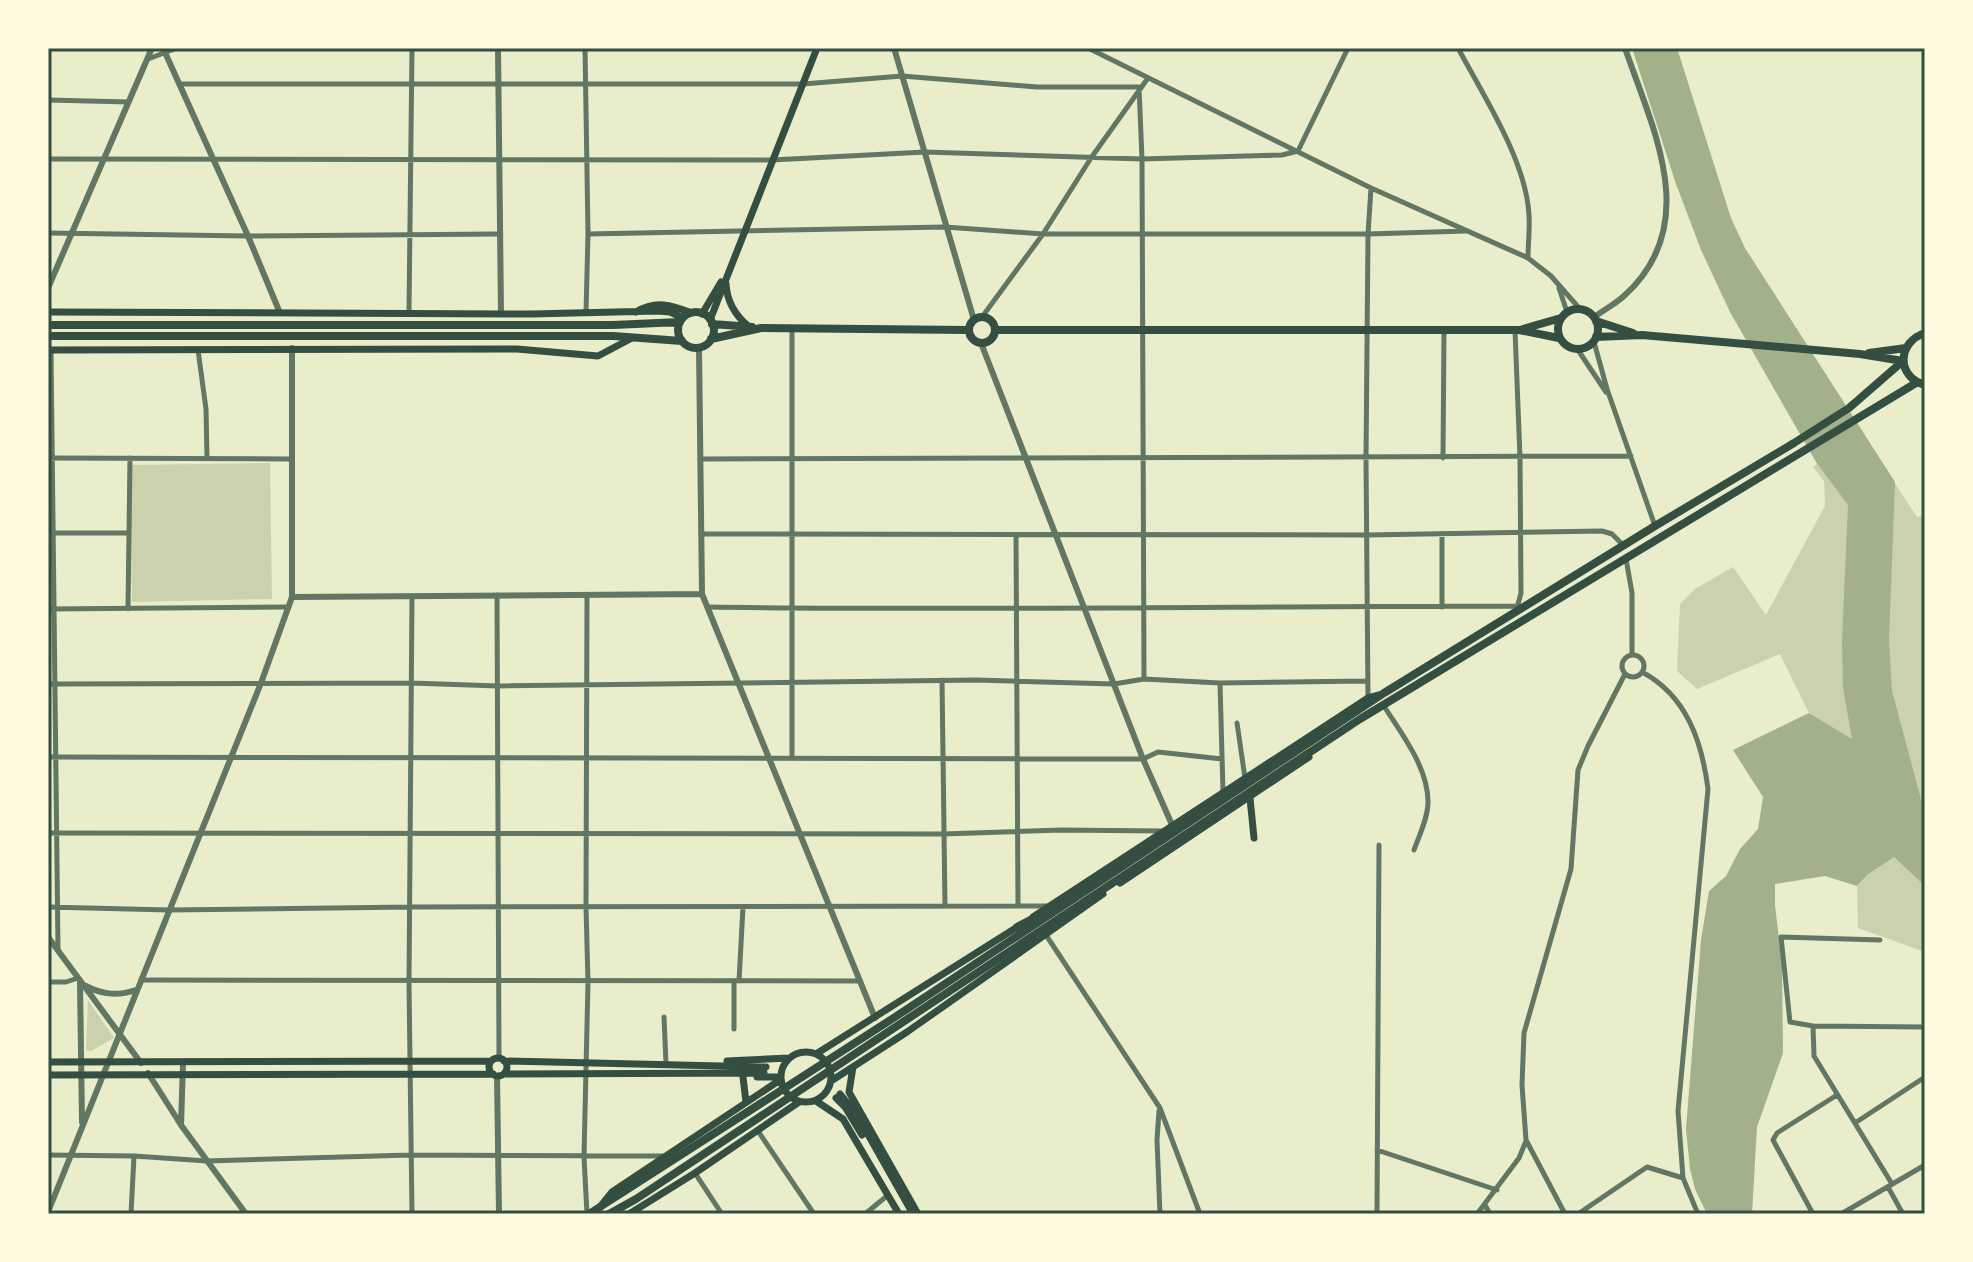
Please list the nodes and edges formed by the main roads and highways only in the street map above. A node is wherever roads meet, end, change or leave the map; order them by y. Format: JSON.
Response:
{"nodes":[{"id":1,"x":817,"y":48,"type":"edge"},
{"id":2,"x":727,"y":274,"type":"junction"},
{"id":3,"x":48,"y":312,"type":"edge"},
{"id":4,"x":1564,"y":315,"type":"junction"},
{"id":5,"x":697,"y":319,"type":"junction"},
{"id":6,"x":1595,"y":319,"type":"junction"},
{"id":7,"x":48,"y":325,"type":"edge"},
{"id":8,"x":748,"y":326,"type":"junction"},
{"id":9,"x":761,"y":328,"type":"junction"},
{"id":10,"x":968,"y":330,"type":"junction"},
{"id":11,"x":995,"y":330,"type":"junction"},
{"id":12,"x":1517,"y":330,"type":"junction"},
{"id":13,"x":1925,"y":333,"type":"edge"},
{"id":14,"x":1642,"y":335,"type":"junction"},
{"id":15,"x":48,"y":336,"type":"edge"},
{"id":16,"x":632,"y":338,"type":"junction"},
{"id":17,"x":1559,"y":338,"type":"junction"},
{"id":18,"x":711,"y":339,"type":"junction"},
{"id":19,"x":1595,"y":340,"type":"junction"},
{"id":20,"x":682,"y":341,"type":"junction"},
{"id":21,"x":1906,"y":348,"type":"junction"},
{"id":22,"x":49,"y":350,"type":"edge"},
{"id":23,"x":1860,"y":354,"type":"junction"},
{"id":24,"x":1903,"y":361,"type":"junction"},
{"id":25,"x":1921,"y":384,"type":"edge"},
{"id":26,"x":1386,"y":700,"type":"junction"},
{"id":27,"x":1250,"y":798,"type":"junction"},
{"id":28,"x":1254,"y":838,"type":"dead end"},
{"id":29,"x":1148,"y":854,"type":"junction"},
{"id":30,"x":1101,"y":895,"type":"junction"},
{"id":31,"x":1069,"y":901,"type":"junction"},
{"id":32,"x":1017,"y":927,"type":"junction"},
{"id":33,"x":895,"y":1023,"type":"junction"},
{"id":34,"x":816,"y":1054,"type":"junction"},
{"id":35,"x":789,"y":1058,"type":"junction"},
{"id":36,"x":498,"y":1060,"type":"junction"},
{"id":37,"x":48,"y":1062,"type":"edge"},
{"id":38,"x":684,"y":1063,"type":"junction"},
{"id":39,"x":853,"y":1067,"type":"junction"},
{"id":40,"x":679,"y":1074,"type":"junction"},
{"id":41,"x":48,"y":1075,"type":"edge"},
{"id":42,"x":498,"y":1075,"type":"junction"},
{"id":43,"x":743,"y":1077,"type":"junction"},
{"id":44,"x":780,"y":1078,"type":"junction"},
{"id":45,"x":831,"y":1081,"type":"junction"},
{"id":46,"x":842,"y":1094,"type":"junction"},
{"id":47,"x":816,"y":1101,"type":"junction"},
{"id":48,"x":746,"y":1102,"type":"junction"},
{"id":49,"x":799,"y":1102,"type":"junction"},
{"id":50,"x":731,"y":1129,"type":"junction"},
{"id":51,"x":599,"y":1208,"type":"junction"},
{"id":52,"x":633,"y":1213,"type":"edge"},
{"id":53,"x":588,"y":1214,"type":"edge"},
{"id":54,"x":609,"y":1214,"type":"edge"},
{"id":55,"x":899,"y":1214,"type":"edge"},
{"id":56,"x":913,"y":1214,"type":"edge"}],
"edges":[{"from":1,"to":2,"type":"main road"},
{"from":2,"to":5,"type":"main road"},
{"from":2,"to":8,"type":"main road"},
{"from":3,"to":5,"type":"main road"},
{"from":4,"to":6,"type":"main road"},
{"from":4,"to":12,"type":"main road"},
{"from":4,"to":17,"type":"main road"},
{"from":5,"to":7,"type":"main road"},
{"from":5,"to":8,"type":"main road"},
{"from":5,"to":18,"type":"main road"},
{"from":5,"to":20,"type":"main road"},
{"from":6,"to":14,"type":"main road"},
{"from":6,"to":19,"type":"main road"},
{"from":8,"to":9,"type":"main road"},
{"from":9,"to":10,"type":"main road"},
{"from":9,"to":18,"type":"main road"},
{"from":10,"to":11,"type":"main road"},
{"from":10,"to":11,"type":"main road"},
{"from":11,"to":12,"type":"main road"},
{"from":12,"to":17,"type":"main road"},
{"from":13,"to":21,"type":"main road"},
{"from":14,"to":19,"type":"main road"},
{"from":14,"to":23,"type":"main road"},
{"from":15,"to":16,"type":"main road"},
{"from":16,"to":20,"type":"main road"},
{"from":16,"to":22,"type":"main road"},
{"from":17,"to":19,"type":"main road"},
{"from":18,"to":20,"type":"main road"},
{"from":21,"to":23,"type":"main road"},
{"from":21,"to":24,"type":"main road"},
{"from":23,"to":24,"type":"main road"},
{"from":24,"to":25,"type":"main road"},
{"from":24,"to":26,"type":"main road"},
{"from":25,"to":26,"type":"main road"},
{"from":26,"to":27,"type":"main road"},
{"from":26,"to":29,"type":"main road"},
{"from":26,"to":32,"type":"main road"},
{"from":27,"to":28,"type":"main road"},
{"from":27,"to":30,"type":"main road"},
{"from":29,"to":30,"type":"main road"},
{"from":29,"to":31,"type":"main road"},
{"from":29,"to":33,"type":"main road"},
{"from":30,"to":39,"type":"main road"},
{"from":31,"to":32,"type":"main road"},
{"from":31,"to":33,"type":"main road"},
{"from":32,"to":34,"type":"main road"},
{"from":33,"to":50,"type":"main road"},
{"from":34,"to":35,"type":"main road"},
{"from":34,"to":45,"type":"main road"},
{"from":35,"to":38,"type":"main road"},
{"from":35,"to":44,"type":"main road"},
{"from":36,"to":37,"type":"main road"},
{"from":36,"to":38,"type":"main road"},
{"from":36,"to":42,"type":"main road"},
{"from":36,"to":42,"type":"main road"},
{"from":38,"to":40,"type":"main road"},
{"from":39,"to":45,"type":"main road"},
{"from":39,"to":46,"type":"main road"},
{"from":40,"to":42,"type":"main road"},
{"from":40,"to":43,"type":"main road"},
{"from":41,"to":42,"type":"main road"},
{"from":43,"to":44,"type":"main road"},
{"from":43,"to":48,"type":"main road"},
{"from":44,"to":48,"type":"main road"},
{"from":44,"to":49,"type":"main road"},
{"from":45,"to":46,"type":"main road"},
{"from":45,"to":47,"type":"main road"},
{"from":46,"to":56,"type":"main road"},
{"from":47,"to":49,"type":"main road"},
{"from":47,"to":55,"type":"main road"},
{"from":48,"to":51,"type":"main road"},
{"from":49,"to":52,"type":"main road"},
{"from":50,"to":51,"type":"main road"},
{"from":50,"to":54,"type":"main road"},
{"from":51,"to":53,"type":"main road"}]}
